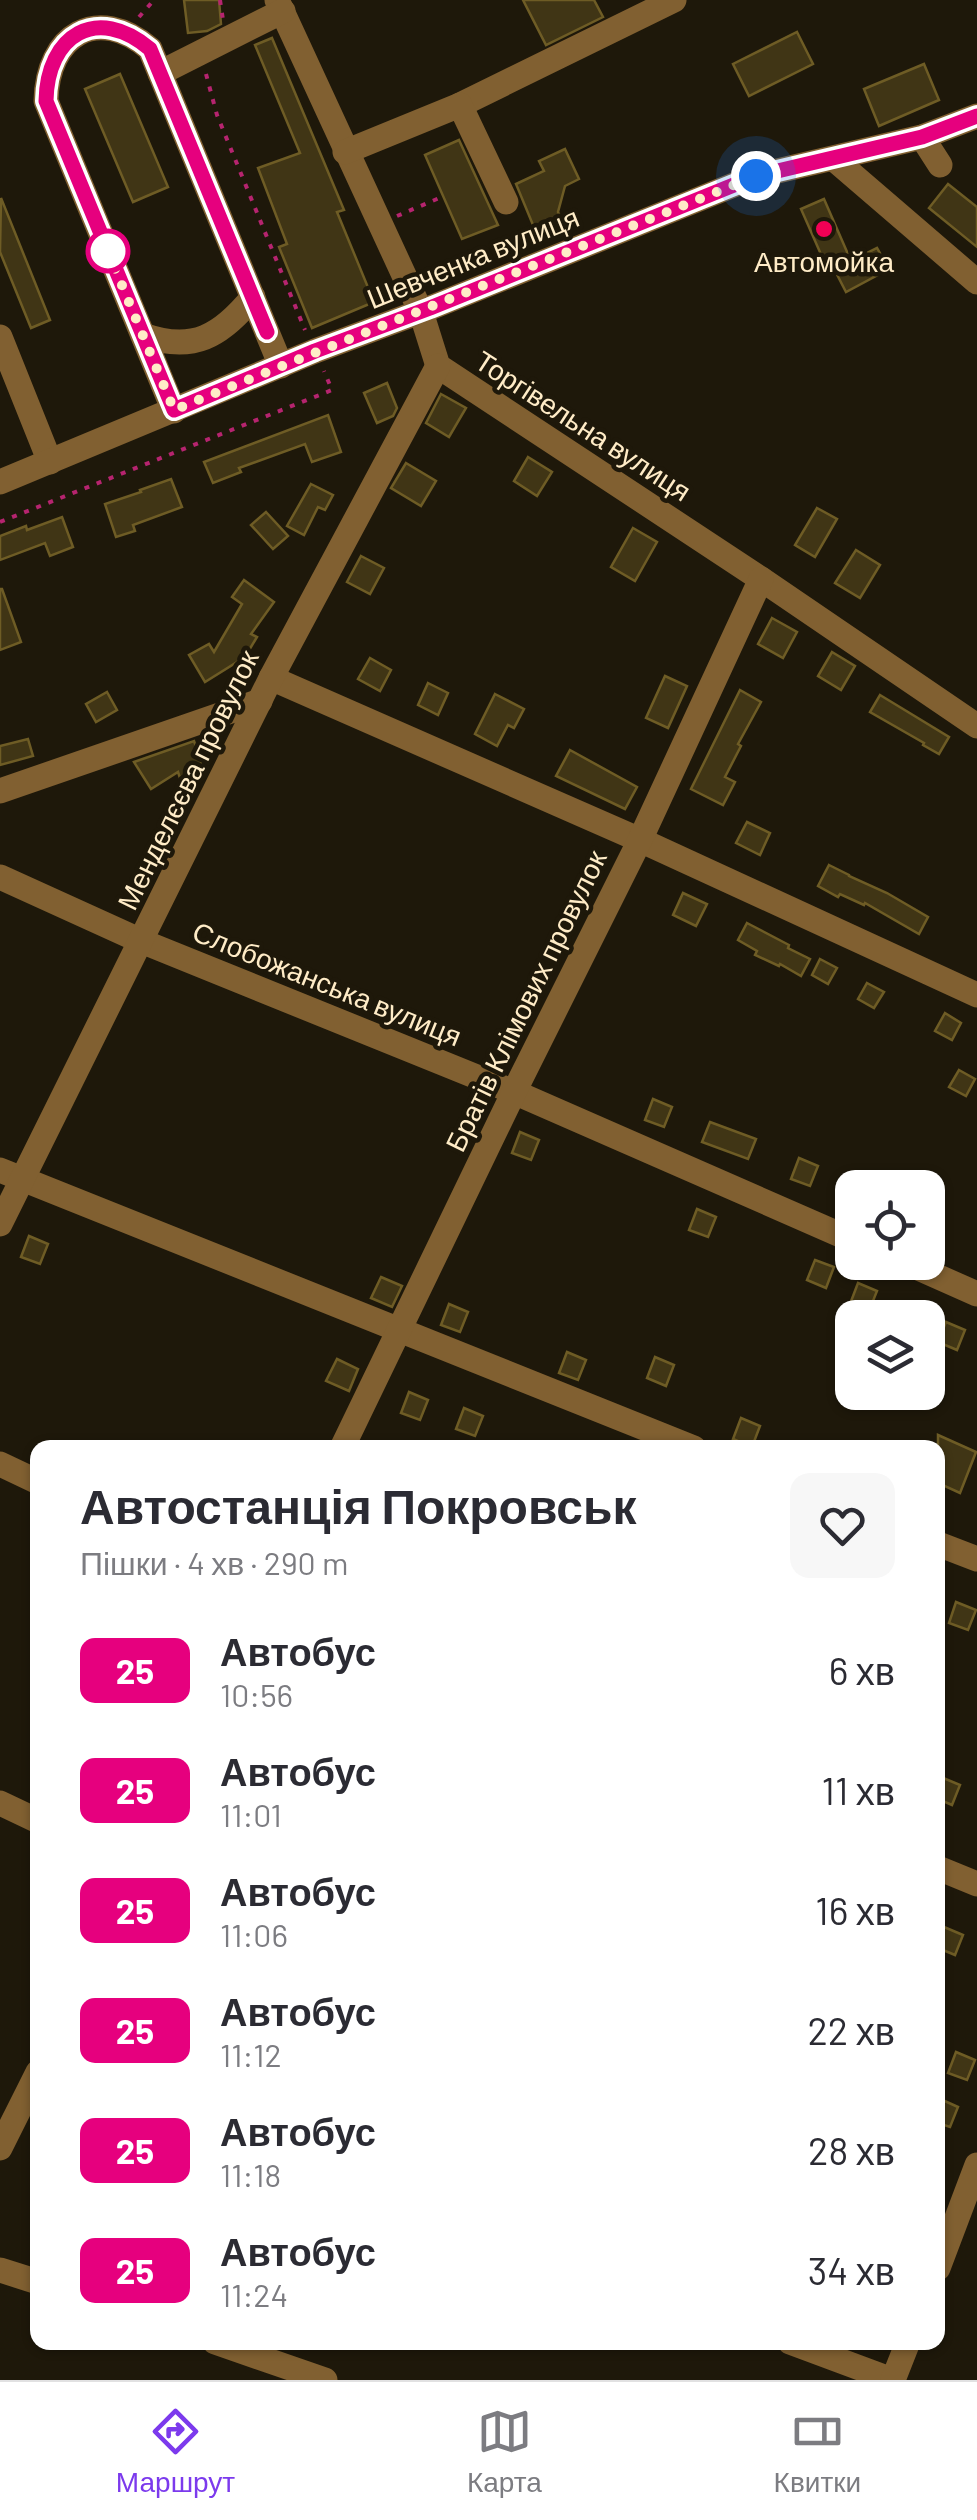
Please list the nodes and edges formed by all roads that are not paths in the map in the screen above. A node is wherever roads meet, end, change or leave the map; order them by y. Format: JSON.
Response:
{"nodes":[{"id":1,"x":674,"y":0,"type":"edge"},
{"id":2,"x":280,"y":5,"type":"edge"},
{"id":3,"x":160,"y":73,"type":"junction"},
{"id":4,"x":460,"y":105,"type":"junction"},
{"id":5,"x":977,"y":116,"type":"edge"},
{"id":6,"x":922,"y":137,"type":"junction"},
{"id":7,"x":346,"y":152,"type":"junction"},
{"id":8,"x":834,"y":159,"type":"junction"},
{"id":9,"x":940,"y":165,"type":"dead end"},
{"id":10,"x":506,"y":202,"type":"dead end"},
{"id":11,"x":977,"y":282,"type":"edge"},
{"id":12,"x":253,"y":297,"type":"junction"},
{"id":13,"x":420,"y":312,"type":"junction"},
{"id":14,"x":143,"y":335,"type":"junction"},
{"id":15,"x":0,"y":336,"type":"edge"},
{"id":16,"x":281,"y":366,"type":"junction"},
{"id":17,"x":438,"y":366,"type":"junction"},
{"id":18,"x":174,"y":410,"type":"junction"},
{"id":19,"x":50,"y":462,"type":"junction"},
{"id":20,"x":0,"y":482,"type":"edge"},
{"id":21,"x":761,"y":579,"type":"junction"},
{"id":22,"x":265,"y":690,"type":"junction"},
{"id":23,"x":977,"y":726,"type":"edge"},
{"id":24,"x":0,"y":792,"type":"edge"},
{"id":25,"x":640,"y":840,"type":"junction"},
{"id":26,"x":0,"y":877,"type":"edge"},
{"id":27,"x":141,"y":942,"type":"junction"},
{"id":28,"x":977,"y":994,"type":"edge"},
{"id":29,"x":514,"y":1092,"type":"junction"},
{"id":30,"x":12,"y":1174,"type":"edge"},
{"id":31,"x":0,"y":1224,"type":"edge"},
{"id":32,"x":835,"y":1233,"type":"edge"},
{"id":33,"x":945,"y":1280,"type":"edge"},
{"id":34,"x":977,"y":1294,"type":"edge"},
{"id":35,"x":398,"y":1330,"type":"junction"},
{"id":36,"x":346,"y":1440,"type":"edge"},
{"id":37,"x":674,"y":1440,"type":"edge"},
{"id":38,"x":0,"y":1464,"type":"edge"},
{"id":39,"x":30,"y":1478,"type":"edge"},
{"id":40,"x":945,"y":1547,"type":"edge"},
{"id":41,"x":977,"y":1560,"type":"edge"},
{"id":42,"x":0,"y":1803,"type":"edge"},
{"id":43,"x":30,"y":1817,"type":"edge"},
{"id":44,"x":945,"y":1871,"type":"edge"},
{"id":45,"x":977,"y":1884,"type":"edge"},
{"id":46,"x":30,"y":2084,"type":"edge"},
{"id":47,"x":6,"y":2121,"type":"edge"},
{"id":48,"x":0,"y":2148,"type":"edge"},
{"id":49,"x":977,"y":2166,"type":"edge"},
{"id":50,"x":945,"y":2250,"type":"edge"},
{"id":51,"x":0,"y":2270,"type":"edge"},
{"id":52,"x":30,"y":2279,"type":"edge"},
{"id":53,"x":238,"y":2350,"type":"edge"},
{"id":54,"x":811,"y":2350,"type":"edge"},
{"id":55,"x":905,"y":2350,"type":"edge"},
{"id":56,"x":325,"y":2380,"type":"edge"},
{"id":57,"x":892,"y":2380,"type":"edge"}],
"edges":[{"from":1,"to":4,"type":"street"},
{"from":2,"to":3,"type":"street"},
{"from":2,"to":7,"type":"street","name":"Торгівельна вулиця"},
{"from":3,"to":12,"type":"street"},
{"from":3,"to":14,"type":"street"},
{"from":4,"to":7,"type":"street"},
{"from":4,"to":10,"type":"street"},
{"from":5,"to":6,"type":"street","name":"Шевченка вулиця"},
{"from":6,"to":8,"type":"street","name":"Шевченка вулиця"},
{"from":6,"to":9,"type":"street"},
{"from":7,"to":13,"type":"street","name":"Торгівельна вулиця"},
{"from":8,"to":11,"type":"street"},
{"from":8,"to":13,"type":"street","name":"Шевченка вулиця"},
{"from":12,"to":14,"type":"street"},
{"from":12,"to":16,"type":"street"},
{"from":13,"to":16,"type":"street","name":"Шевченка вулиця"},
{"from":13,"to":17,"type":"street","name":"Торгівельна вулиця"},
{"from":14,"to":18,"type":"street"},
{"from":15,"to":19,"type":"street"},
{"from":16,"to":18,"type":"street","name":"Шевченка вулиця"},
{"from":17,"to":21,"type":"street","name":"Торгівельна вулиця"},
{"from":17,"to":22,"type":"street","name":"Менделєєва провулок"},
{"from":18,"to":19,"type":"street","name":"Шевченка вулиця"},
{"from":19,"to":20,"type":"street","name":"Шевченка вулиця"},
{"from":21,"to":23,"type":"street","name":"Торгівельна вулиця"},
{"from":21,"to":25,"type":"street","name":"Братів Клімових провулок"},
{"from":22,"to":24,"type":"street"},
{"from":22,"to":25,"type":"street"},
{"from":22,"to":27,"type":"street","name":"Менделєєва провулок"},
{"from":25,"to":28,"type":"street"},
{"from":25,"to":29,"type":"street","name":"Братів Клімових провулок"},
{"from":26,"to":27,"type":"street","name":"Слобожанська вулиця"},
{"from":27,"to":29,"type":"street","name":"Слобожанська вулиця"},
{"from":27,"to":30,"type":"street","name":"Менделєєва провулок"},
{"from":29,"to":32,"type":"street","name":"Слобожанська вулиця"},
{"from":29,"to":35,"type":"street","name":"Братів Клімових провулок"},
{"from":30,"to":31,"type":"street","name":"Менделєєва провулок"},
{"from":30,"to":35,"type":"street"},
{"from":33,"to":34,"type":"street"},
{"from":35,"to":36,"type":"street","name":"Братів Клімових провулок"},
{"from":35,"to":37,"type":"street"},
{"from":38,"to":39,"type":"street"},
{"from":40,"to":41,"type":"street"},
{"from":42,"to":43,"type":"street"},
{"from":44,"to":45,"type":"street"},
{"from":46,"to":47,"type":"street"},
{"from":47,"to":48,"type":"street"},
{"from":49,"to":50,"type":"street"},
{"from":51,"to":52,"type":"street"},
{"from":53,"to":56,"type":"street"},
{"from":54,"to":57,"type":"street"},
{"from":55,"to":57,"type":"street"}]}
